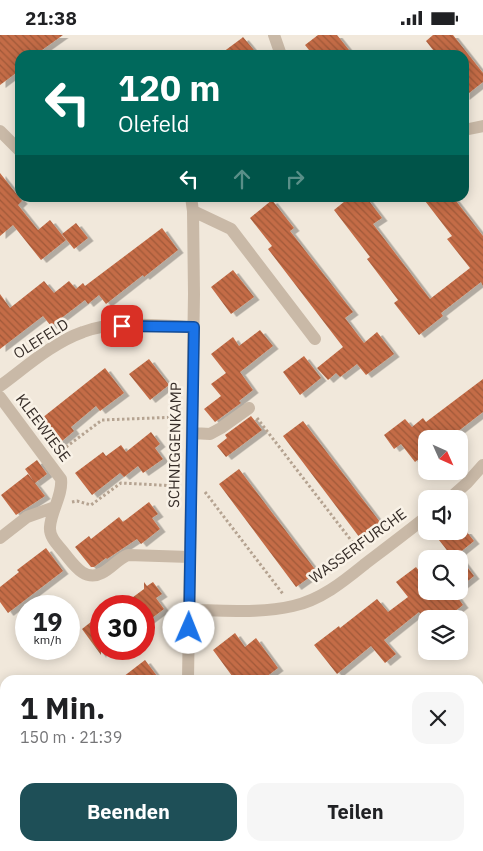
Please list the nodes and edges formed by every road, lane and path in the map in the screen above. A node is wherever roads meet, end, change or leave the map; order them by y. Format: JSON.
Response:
{"nodes":[{"id":1,"x":274,"y":35,"type":"edge"},
{"id":2,"x":278,"y":50,"type":"edge"},
{"id":3,"x":483,"y":126,"type":"edge"},
{"id":4,"x":469,"y":129,"type":"edge"},
{"id":5,"x":0,"y":131,"type":"edge"},
{"id":6,"x":15,"y":146,"type":"edge"},
{"id":7,"x":192,"y":202,"type":"edge"},
{"id":8,"x":193,"y":211,"type":"junction"},
{"id":9,"x":194,"y":327,"type":"junction"},
{"id":10,"x":315,"y":339,"type":"dead end"},
{"id":11,"x":0,"y":386,"type":"edge"},
{"id":12,"x":0,"y":397,"type":"edge"},
{"id":13,"x":250,"y":407,"type":"joint"},
{"id":14,"x":192,"y":417,"type":"junction"},
{"id":15,"x":192,"y":433,"type":"junction"},
{"id":16,"x":48,"y":461,"type":"junction"},
{"id":17,"x":483,"y":465,"type":"edge"},
{"id":18,"x":190,"y":487,"type":"junction"},
{"id":19,"x":460,"y":490,"type":"edge"},
{"id":20,"x":55,"y":507,"type":"junction"},
{"id":21,"x":418,"y":523,"type":"edge"},
{"id":22,"x":0,"y":538,"type":"edge"},
{"id":23,"x":190,"y":557,"type":"junction"},
{"id":24,"x":368,"y":562,"type":"junction"},
{"id":25,"x":293,"y":606,"type":"junction"},
{"id":26,"x":190,"y":611,"type":"junction"},
{"id":27,"x":188,"y":675,"type":"edge"}],
"edges":[{"from":1,"to":2,"type":"street"},
{"from":3,"to":4,"type":"street"},
{"from":5,"to":6,"type":"street"},
{"from":7,"to":8,"type":"street","name":"SCHNIGGENKAMP"},
{"from":8,"to":9,"type":"street","name":"SCHNIGGENKAMP"},
{"from":8,"to":10,"type":"street"},
{"from":9,"to":11,"type":"street","name":"OLEFELD"},
{"from":9,"to":14,"type":"street","name":"SCHNIGGENKAMP"},
{"from":12,"to":16,"type":"street","name":"KLEEWIESE"},
{"from":13,"to":15,"type":"street"},
{"from":13,"to":24,"type":"path"},
{"from":14,"to":15,"type":"street","name":"SCHNIGGENKAMP"},
{"from":14,"to":16,"type":"path"},
{"from":15,"to":18,"type":"street","name":"SCHNIGGENKAMP"},
{"from":16,"to":20,"type":"street","name":"KLEEWIESE"},
{"from":17,"to":19,"type":"street"},
{"from":18,"to":20,"type":"path"},
{"from":18,"to":23,"type":"street","name":"SCHNIGGENKAMP"},
{"from":18,"to":25,"type":"path"},
{"from":20,"to":22,"type":"street"},
{"from":20,"to":23,"type":"street","name":"KLEEWIESE"},
{"from":21,"to":24,"type":"street","name":"WASSERFURCHE"},
{"from":23,"to":26,"type":"street","name":"SCHNIGGENKAMP"},
{"from":24,"to":25,"type":"street","name":"WASSERFURCHE"},
{"from":25,"to":26,"type":"street","name":"WASSERFURCHE"},
{"from":26,"to":27,"type":"street","name":"SCHNIGGENKAMP"}]}
